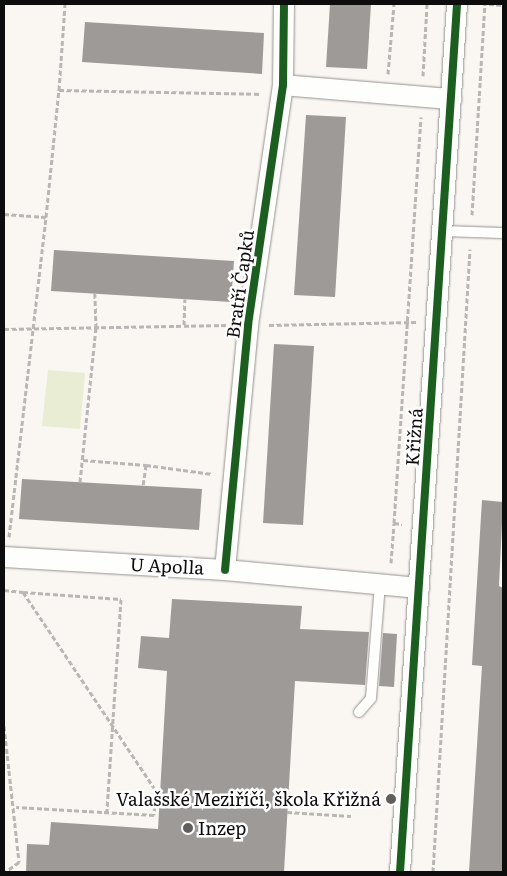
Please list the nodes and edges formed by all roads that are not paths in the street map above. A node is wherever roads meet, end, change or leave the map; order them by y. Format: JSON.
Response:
{"nodes":[{"id":1,"x":284,"y":4,"type":"edge"},
{"id":2,"x":457,"y":4,"type":"edge"},
{"id":3,"x":282,"y":90,"type":"junction"},
{"id":4,"x":451,"y":99,"type":"junction"},
{"id":5,"x":442,"y":231,"type":"junction"},
{"id":6,"x":503,"y":233,"type":"edge"},
{"id":7,"x":5,"y":557,"type":"edge"},
{"id":8,"x":225,"y":570,"type":"junction"},
{"id":9,"x":380,"y":584,"type":"junction"},
{"id":10,"x":419,"y":588,"type":"junction"},
{"id":11,"x":359,"y":712,"type":"dead end"},
{"id":12,"x":400,"y":872,"type":"edge"}],
"edges":[{"from":1,"to":3,"type":"street","name":"Bratří Čapků"},
{"from":2,"to":4,"type":"street","name":"Křižná"},
{"from":3,"to":4,"type":"street"},
{"from":3,"to":8,"type":"street","name":"Bratří Čapků"},
{"from":4,"to":5,"type":"street","name":"Křižná"},
{"from":5,"to":6,"type":"lane"},
{"from":5,"to":10,"type":"street","name":"Křižná"},
{"from":7,"to":8,"type":"street","name":"U Apolla"},
{"from":8,"to":9,"type":"street","name":"U Apolla"},
{"from":9,"to":10,"type":"street","name":"U Apolla"},
{"from":9,"to":11,"type":"lane"},
{"from":10,"to":12,"type":"street","name":"Křižná"}]}
